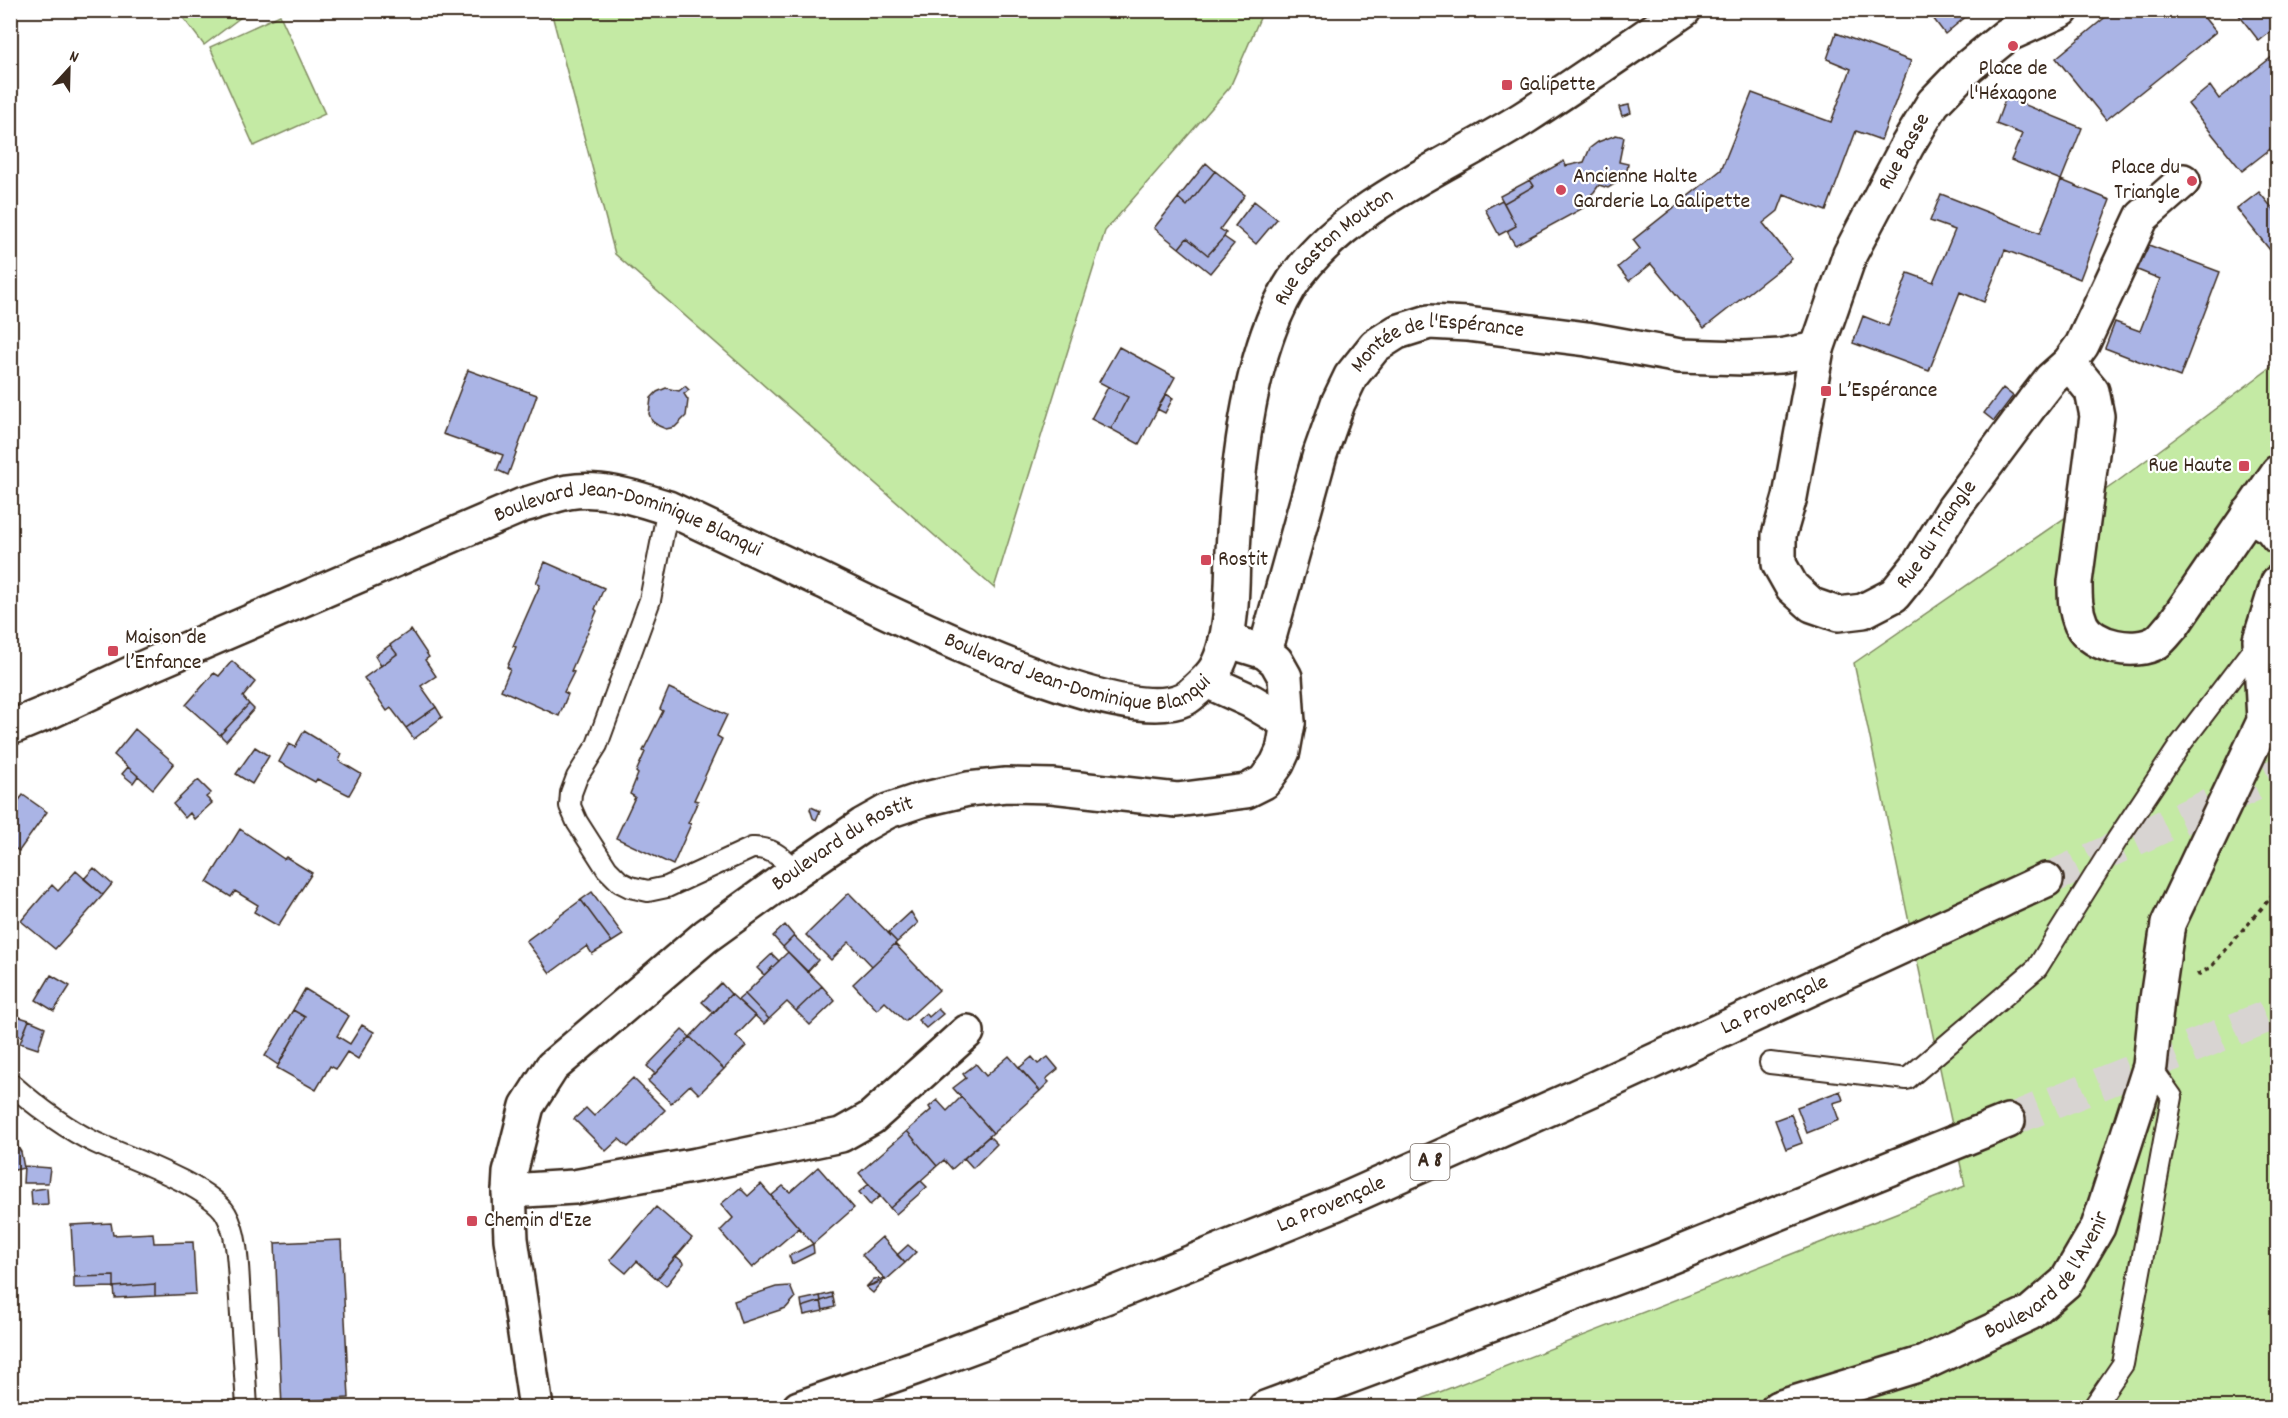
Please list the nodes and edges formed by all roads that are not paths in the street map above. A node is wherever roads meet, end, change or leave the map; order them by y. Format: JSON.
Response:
{"nodes":[{"id":1,"x":1684,"y":10,"type":"edge"},
{"id":2,"x":2062,"y":10,"type":"edge"},
{"id":3,"x":2183,"y":181,"type":"dead end"},
{"id":4,"x":1817,"y":349,"type":"junction"},
{"id":5,"x":2069,"y":363,"type":"junction"},
{"id":6,"x":2277,"y":472,"type":"edge"},
{"id":7,"x":668,"y":508,"type":"junction"},
{"id":8,"x":2248,"y":514,"type":"junction"},
{"id":9,"x":2277,"y":537,"type":"edge"},
{"id":10,"x":2277,"y":582,"type":"edge"},
{"id":11,"x":1226,"y":640,"type":"junction"},
{"id":12,"x":2260,"y":640,"type":"junction"},
{"id":13,"x":1265,"y":652,"type":"junction"},
{"id":14,"x":1207,"y":681,"type":"junction"},
{"id":15,"x":1288,"y":723,"type":"junction"},
{"id":16,"x":10,"y":728,"type":"edge"},
{"id":17,"x":796,"y":871,"type":"junction"},
{"id":18,"x":2046,"y":880,"type":"tunnel mouth"},
{"id":19,"x":967,"y":1032,"type":"dead end"},
{"id":20,"x":1770,"y":1063,"type":"dead end"},
{"id":21,"x":2150,"y":1066,"type":"junction"},
{"id":22,"x":10,"y":1083,"type":"edge"},
{"id":23,"x":2008,"y":1121,"type":"tunnel mouth"},
{"id":24,"x":509,"y":1191,"type":"junction"},
{"id":25,"x":247,"y":1407,"type":"edge"},
{"id":26,"x":536,"y":1407,"type":"edge"},
{"id":27,"x":799,"y":1407,"type":"edge"},
{"id":28,"x":1265,"y":1407,"type":"edge"},
{"id":29,"x":1778,"y":1407,"type":"edge"},
{"id":30,"x":2093,"y":1407,"type":"edge"}],
"edges":[{"from":1,"to":11,"type":"main road","name":"Rue Gaston Mouton"},
{"from":2,"to":4,"type":"main road","name":"Rue Basse"},
{"from":3,"to":5,"type":"main road","name":"Rue du Triangle"},
{"from":4,"to":5,"type":"main road","name":"Rue du Triangle"},
{"from":4,"to":13,"type":"main road","name":"Montée de l'Espérance"},
{"from":5,"to":8,"type":"main road"},
{"from":6,"to":8,"type":"main road"},
{"from":7,"to":14,"type":"main road","name":"Boulevard Jean-Dominique Blanqui"},
{"from":7,"to":16,"type":"main road","name":"Boulevard Jean-Dominique Blanqui"},
{"from":7,"to":17,"type":"lane"},
{"from":8,"to":9,"type":"main road"},
{"from":10,"to":12,"type":"main road","name":"Boulevard de l'Avenir"},
{"from":11,"to":13,"type":"main road"},
{"from":11,"to":14,"type":"main road","name":"Boulevard Jean-Dominique Blanqui"},
{"from":12,"to":20,"type":"lane"},
{"from":12,"to":21,"type":"main road","name":"Boulevard de l'Avenir"},
{"from":13,"to":15,"type":"main road","name":"Boulevard du Rostit"},
{"from":14,"to":15,"type":"main road"},
{"from":15,"to":17,"type":"main road","name":"Boulevard du Rostit"},
{"from":17,"to":24,"type":"main road","name":"Boulevard du Rostit"},
{"from":18,"to":27,"type":"main road","name":"La Provençale","number":"A 8"},
{"from":19,"to":24,"type":"main road"},
{"from":21,"to":29,"type":"main road","name":"Boulevard de l'Avenir"},
{"from":21,"to":30,"type":"lane"},
{"from":22,"to":25,"type":"lane"},
{"from":23,"to":28,"type":"main road"},
{"from":24,"to":26,"type":"main road"}]}
